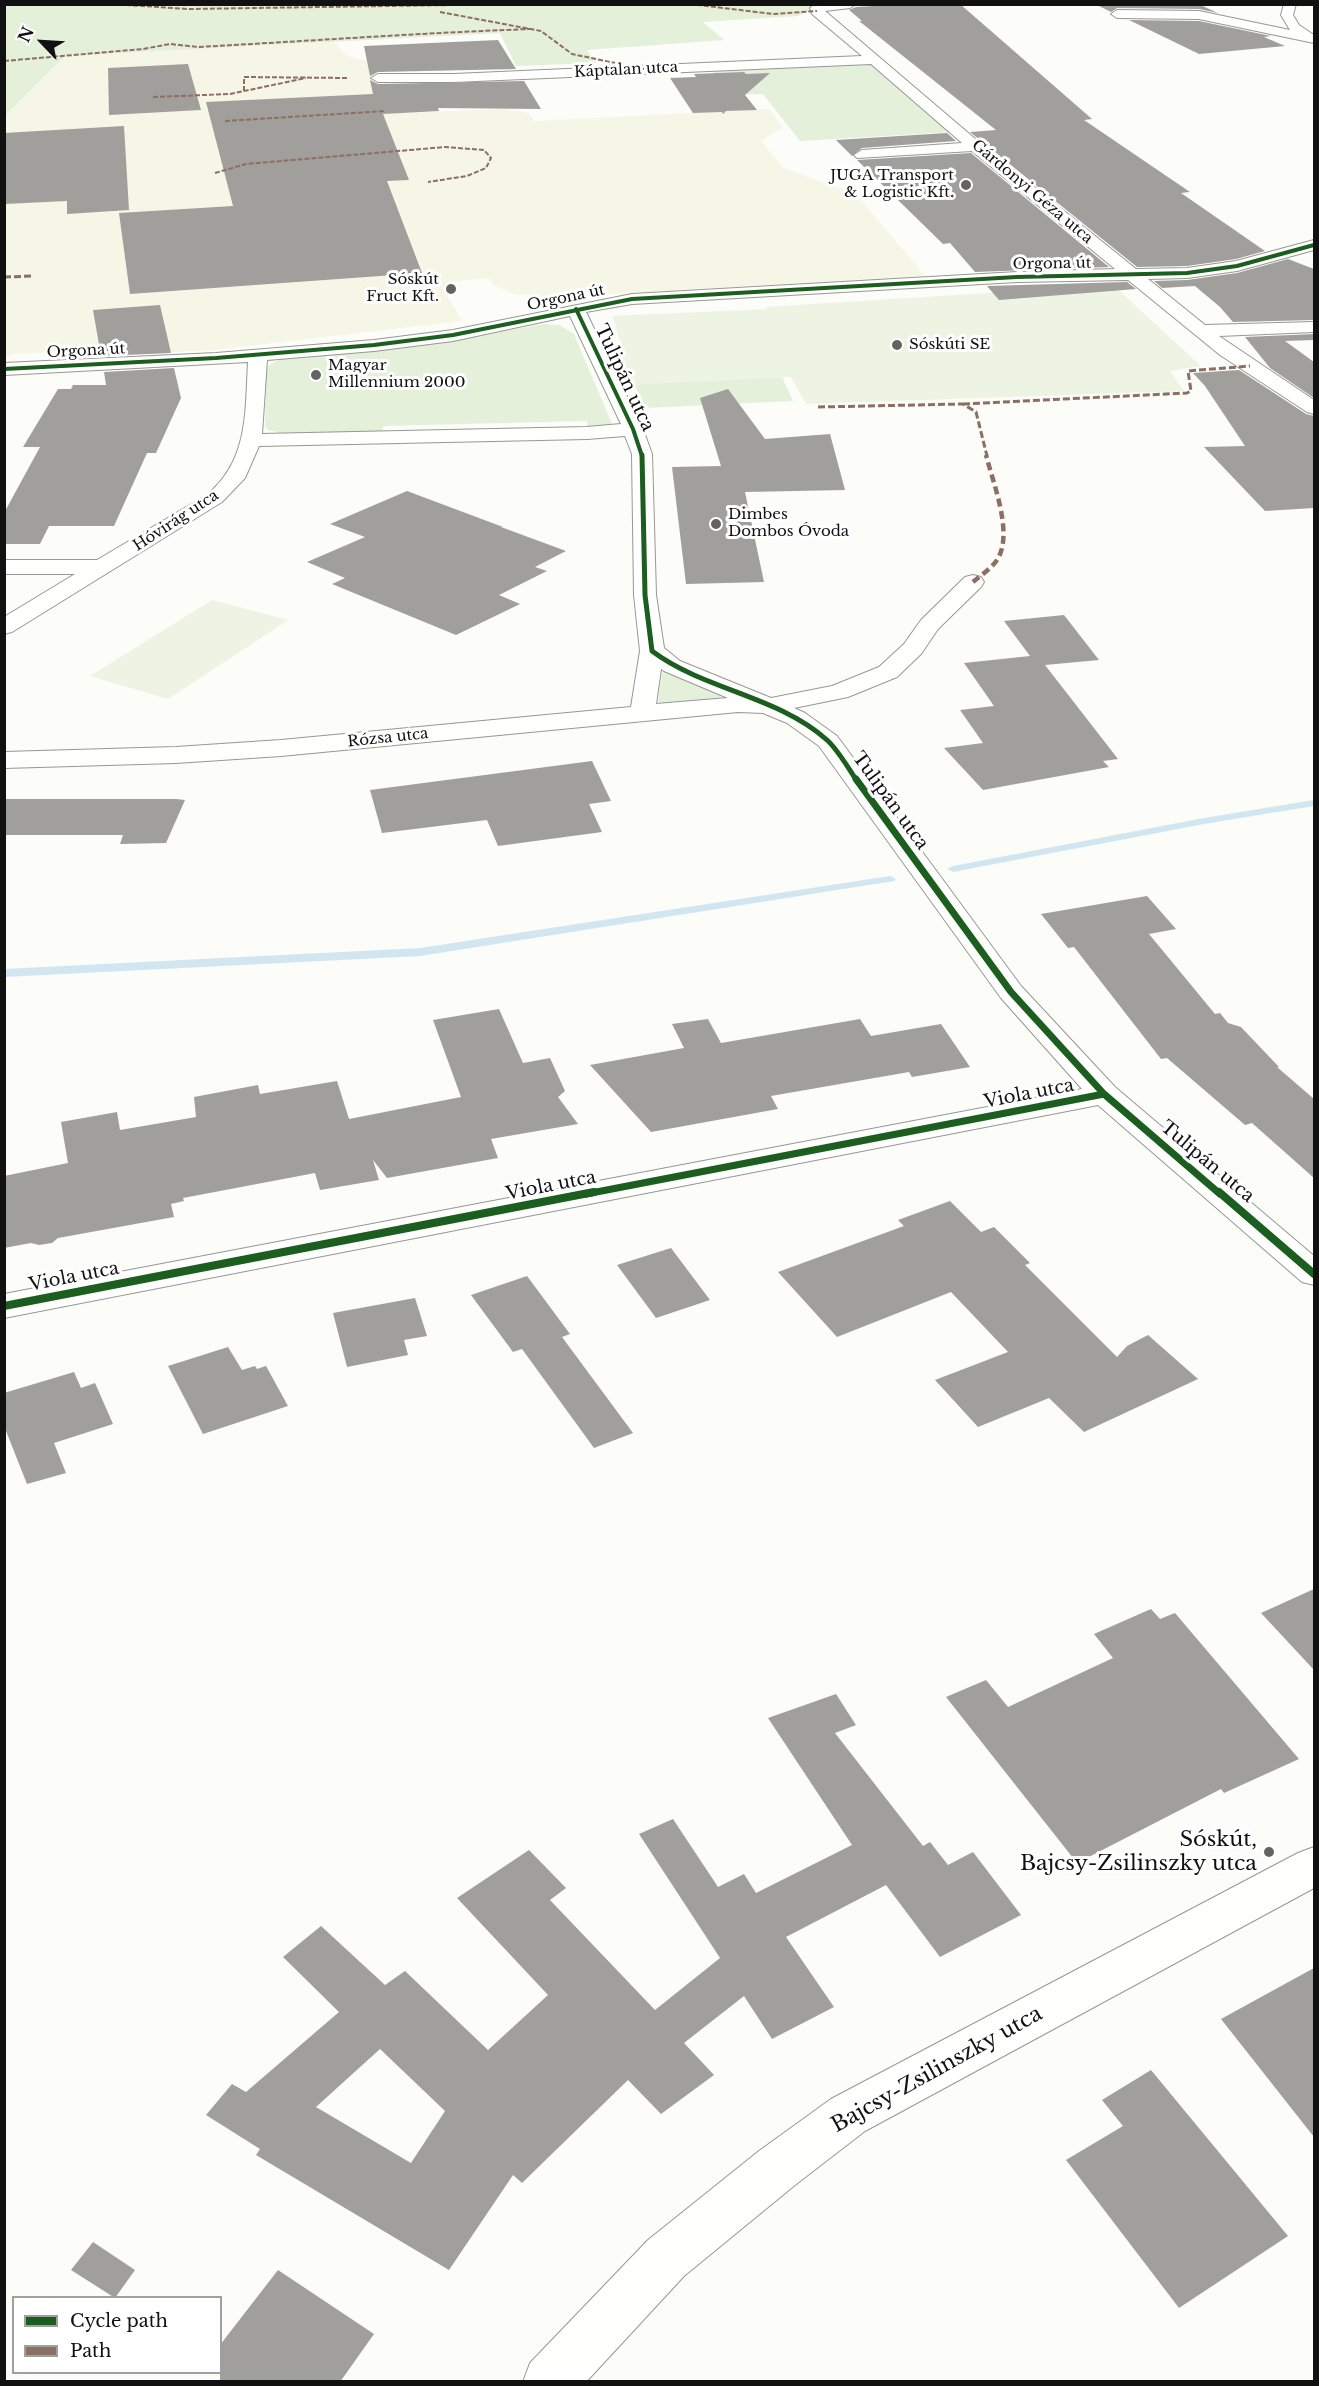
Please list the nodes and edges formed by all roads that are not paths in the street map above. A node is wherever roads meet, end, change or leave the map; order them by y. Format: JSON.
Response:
{"nodes":[{"id":1,"x":850,"y":4,"type":"edge"},
{"id":2,"x":1183,"y":4,"type":"edge"},
{"id":3,"x":1290,"y":4,"type":"edge"},
{"id":4,"x":1117,"y":14,"type":"dead end"},
{"id":5,"x":1199,"y":15,"type":"junction"},
{"id":6,"x":1294,"y":27,"type":"junction"},
{"id":7,"x":1274,"y":29,"type":"junction"},
{"id":8,"x":1310,"y":37,"type":"edge"},
{"id":9,"x":874,"y":60,"type":"junction"},
{"id":10,"x":378,"y":78,"type":"dead end"},
{"id":11,"x":975,"y":146,"type":"junction"},
{"id":12,"x":862,"y":155,"type":"dead end"},
{"id":13,"x":1314,"y":244,"type":"edge"},
{"id":14,"x":1135,"y":276,"type":"junction"},
{"id":15,"x":576,"y":309,"type":"junction"},
{"id":16,"x":1314,"y":327,"type":"edge"},
{"id":17,"x":1201,"y":330,"type":"junction"},
{"id":18,"x":258,"y":354,"type":"junction"},
{"id":19,"x":4,"y":369,"type":"edge"},
{"id":20,"x":1314,"y":408,"type":"edge"},
{"id":21,"x":633,"y":429,"type":"junction"},
{"id":22,"x":251,"y":440,"type":"junction"},
{"id":23,"x":4,"y":567,"type":"edge"},
{"id":24,"x":104,"y":567,"type":"junction"},
{"id":25,"x":973,"y":582,"type":"dead end"},
{"id":26,"x":4,"y":627,"type":"edge"},
{"id":27,"x":652,"y":651,"type":"junction"},
{"id":28,"x":770,"y":706,"type":"junction"},
{"id":29,"x":642,"y":713,"type":"junction"},
{"id":30,"x":4,"y":760,"type":"edge"},
{"id":31,"x":1104,"y":1094,"type":"junction"},
{"id":32,"x":1314,"y":1274,"type":"edge"},
{"id":33,"x":4,"y":1306,"type":"edge"},
{"id":34,"x":1314,"y":1866,"type":"edge"},
{"id":35,"x":549,"y":2382,"type":"edge"}],
"edges":[{"from":1,"to":9,"type":"street","name":"Gárdonyi Géza utca"},
{"from":2,"to":5,"type":"street"},
{"from":3,"to":6,"type":"street"},
{"from":4,"to":5,"type":"street"},
{"from":5,"to":7,"type":"street"},
{"from":6,"to":7,"type":"street"},
{"from":6,"to":8,"type":"street"},
{"from":7,"to":8,"type":"street"},
{"from":9,"to":10,"type":"street","name":"Káptalan utca"},
{"from":9,"to":11,"type":"street","name":"Gárdonyi Géza utca"},
{"from":11,"to":12,"type":"street"},
{"from":11,"to":14,"type":"street","name":"Gárdonyi Géza utca"},
{"from":13,"to":14,"type":"street","name":"Orgona út"},
{"from":14,"to":15,"type":"street","name":"Orgona út"},
{"from":14,"to":17,"type":"street","name":"Gárdonyi Géza utca"},
{"from":15,"to":18,"type":"street","name":"Orgona út"},
{"from":15,"to":21,"type":"street","name":"Tulipán utca"},
{"from":16,"to":17,"type":"street"},
{"from":17,"to":20,"type":"street","name":"Gárdonyi Géza utca"},
{"from":18,"to":19,"type":"street","name":"Orgona út"},
{"from":18,"to":22,"type":"street","name":"Hóvirág utca"},
{"from":21,"to":22,"type":"street"},
{"from":21,"to":27,"type":"street","name":"Tulipán utca"},
{"from":22,"to":24,"type":"street","name":"Hóvirág utca"},
{"from":23,"to":24,"type":"street"},
{"from":24,"to":26,"type":"street","name":"Hóvirág utca"},
{"from":25,"to":28,"type":"street"},
{"from":27,"to":28,"type":"street","name":"Tulipán utca"},
{"from":27,"to":29,"type":"street","name":"Tulipán utca"},
{"from":28,"to":29,"type":"street","name":"Rózsa utca"},
{"from":28,"to":31,"type":"street","name":"Tulipán utca"},
{"from":29,"to":30,"type":"street","name":"Rózsa utca"},
{"from":31,"to":32,"type":"street","name":"Tulipán utca"},
{"from":31,"to":33,"type":"street","name":"Viola utca"},
{"from":34,"to":35,"type":"street","name":"Bajcsy-Zsilinszky utca"}]}
